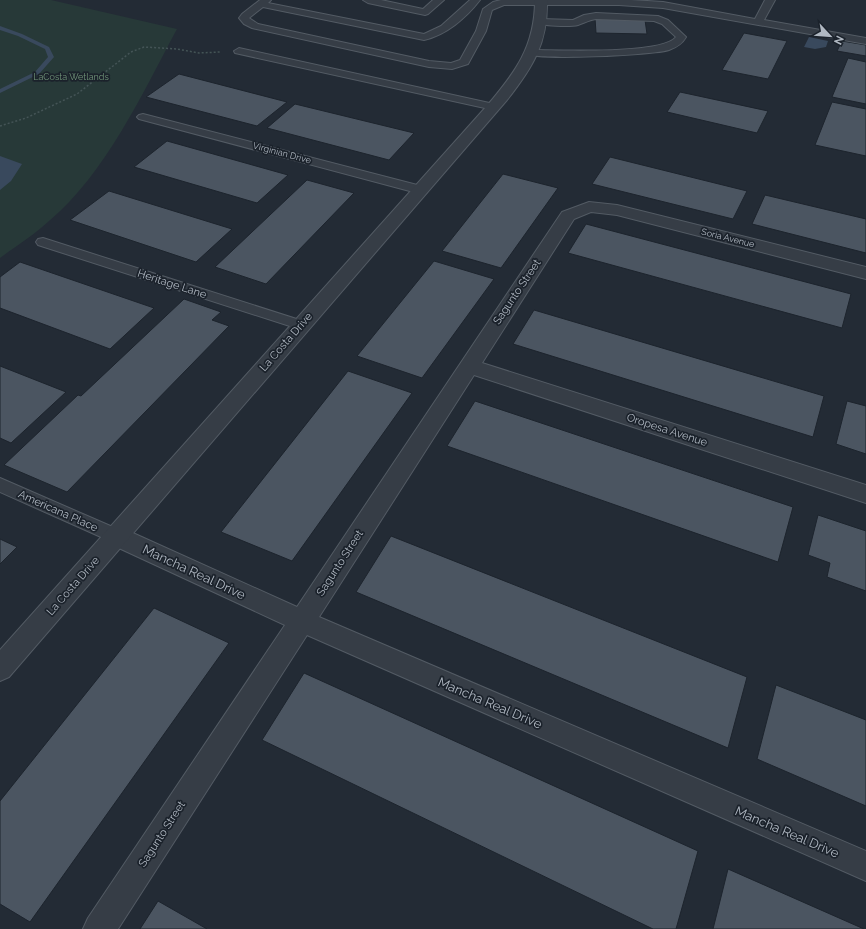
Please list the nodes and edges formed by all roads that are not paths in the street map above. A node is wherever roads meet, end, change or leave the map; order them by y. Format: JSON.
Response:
{"nodes":[{"id":1,"x":368,"y":0,"type":"edge"},
{"id":2,"x":439,"y":0,"type":"edge"},
{"id":3,"x":475,"y":0,"type":"edge"},
{"id":4,"x":690,"y":0,"type":"edge"},
{"id":5,"x":770,"y":0,"type":"edge"},
{"id":6,"x":541,"y":1,"type":"edge"},
{"id":7,"x":264,"y":2,"type":"edge"},
{"id":8,"x":702,"y":11,"type":"junction"},
{"id":9,"x":541,"y":22,"type":"junction"},
{"id":10,"x":758,"y":22,"type":"junction"},
{"id":11,"x":866,"y":41,"type":"edge"},
{"id":12,"x":239,"y":51,"type":"road end"},
{"id":13,"x":530,"y":53,"type":"junction"},
{"id":14,"x":494,"y":107,"type":"junction"},
{"id":15,"x":143,"y":117,"type":"dead end"},
{"id":16,"x":421,"y":190,"type":"junction"},
{"id":17,"x":589,"y":207,"type":"joint"},
{"id":18,"x":43,"y":242,"type":"dead end"},
{"id":19,"x":866,"y":273,"type":"edge"},
{"id":20,"x":301,"y":325,"type":"junction"},
{"id":21,"x":468,"y":366,"type":"junction"},
{"id":22,"x":0,"y":486,"type":"edge"},
{"id":23,"x":866,"y":494,"type":"edge"},
{"id":24,"x":116,"y":536,"type":"junction"},
{"id":25,"x":302,"y":621,"type":"junction"},
{"id":26,"x":0,"y":669,"type":"edge"},
{"id":27,"x":866,"y":866,"type":"edge"},
{"id":28,"x":99,"y":929,"type":"edge"}],
"edges":[{"from":1,"to":2,"type":"lane"},
{"from":3,"to":7,"type":"lane"},
{"from":4,"to":8,"type":"lane"},
{"from":5,"to":10,"type":"lane"},
{"from":6,"to":7,"type":"lane"},
{"from":6,"to":8,"type":"lane"},
{"from":6,"to":9,"type":"street","name":"La Costa Drive"},
{"from":8,"to":10,"type":"lane"},
{"from":9,"to":13,"type":"street","name":"La Costa Drive"},
{"from":9,"to":13,"type":"lane"},
{"from":10,"to":11,"type":"lane"},
{"from":12,"to":14,"type":"lane"},
{"from":13,"to":14,"type":"street","name":"La Costa Drive"},
{"from":14,"to":16,"type":"street","name":"La Costa Drive"},
{"from":15,"to":16,"type":"lane","name":"Virginian Drive"},
{"from":16,"to":20,"type":"street","name":"La Costa Drive"},
{"from":17,"to":19,"type":"street","name":"Soria Avenue"},
{"from":17,"to":21,"type":"street","name":"Sagunto Street"},
{"from":18,"to":20,"type":"lane","name":"Heritage Lane"},
{"from":20,"to":24,"type":"street","name":"La Costa Drive"},
{"from":21,"to":23,"type":"street","name":"Oropesa Avenue"},
{"from":21,"to":25,"type":"street","name":"Sagunto Street"},
{"from":22,"to":24,"type":"lane","name":"Americana Place"},
{"from":24,"to":25,"type":"street","name":"Mancha Real Drive"},
{"from":24,"to":26,"type":"street","name":"La Costa Drive"},
{"from":25,"to":27,"type":"street","name":"Mancha Real Drive"},
{"from":25,"to":28,"type":"street","name":"Sagunto Street"}]}
